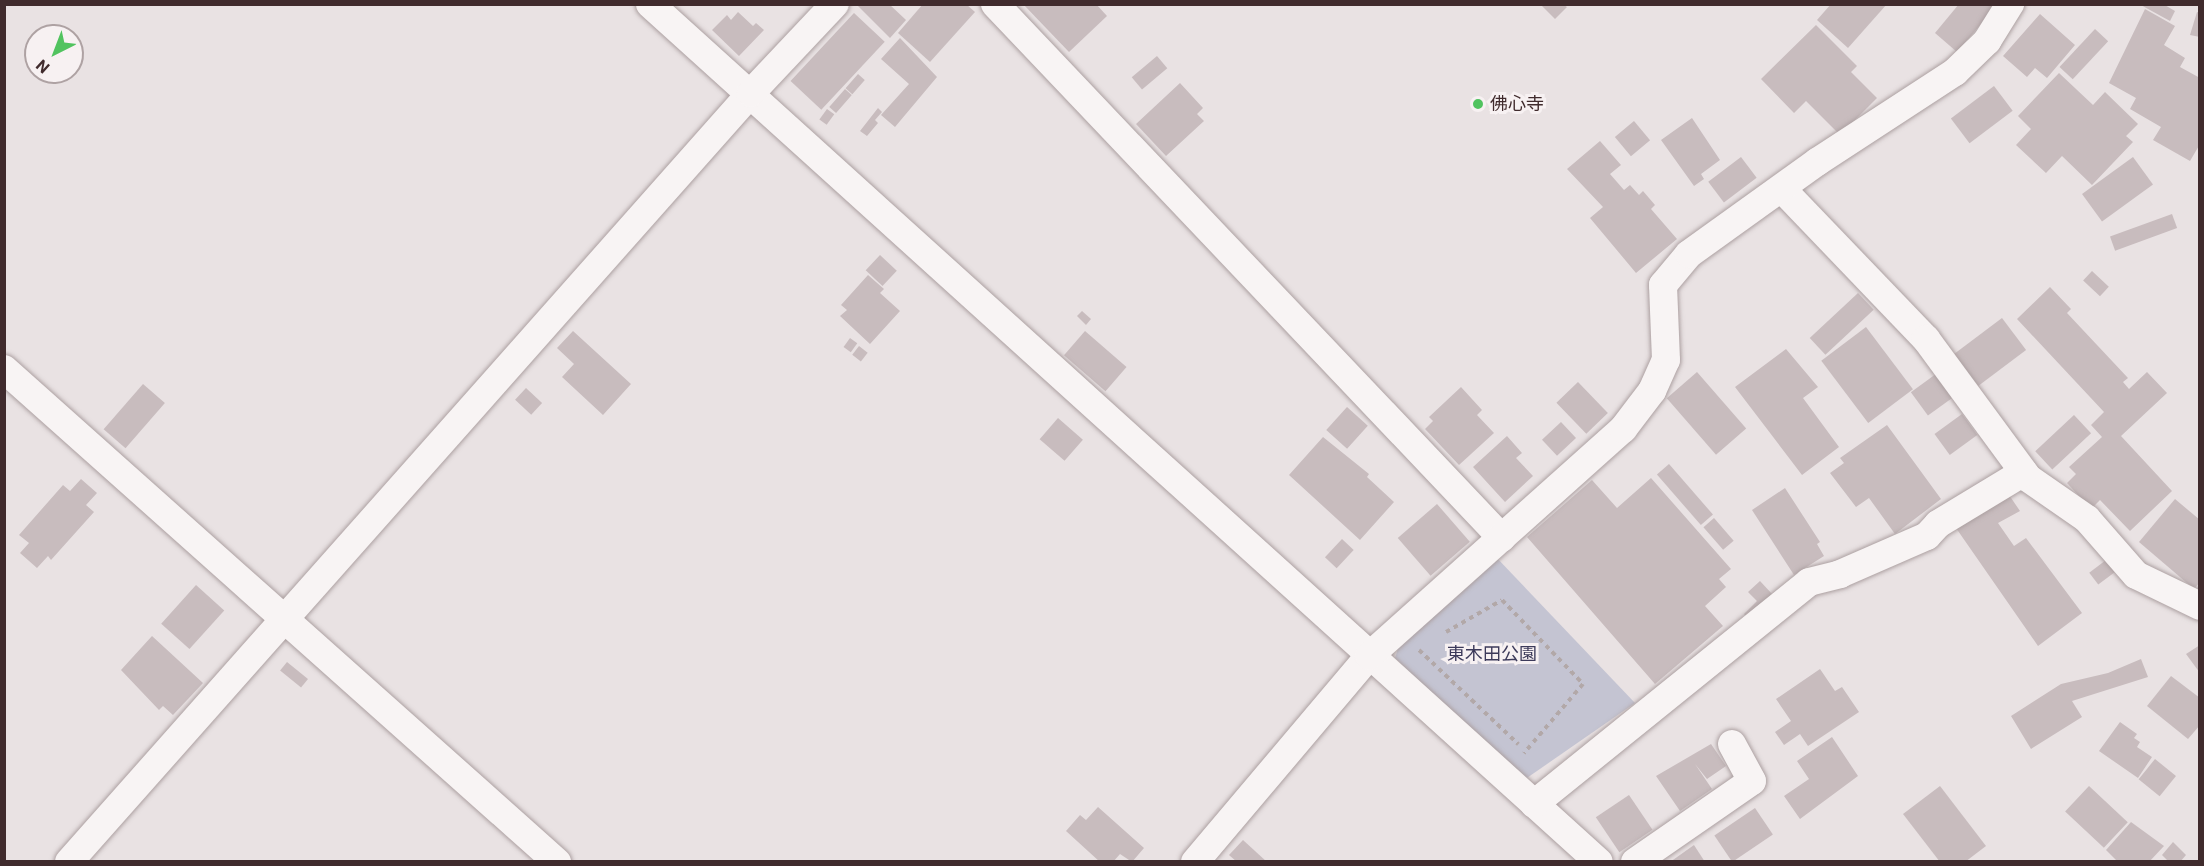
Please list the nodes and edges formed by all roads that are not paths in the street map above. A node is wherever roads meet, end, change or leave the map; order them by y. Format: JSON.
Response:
{"nodes":[{"id":1,"x":650,"y":4,"type":"edge"},
{"id":2,"x":835,"y":4,"type":"edge"},
{"id":3,"x":995,"y":4,"type":"edge"},
{"id":4,"x":2010,"y":4,"type":"edge"},
{"id":5,"x":751,"y":93,"type":"junction"},
{"id":6,"x":1783,"y":190,"type":"junction"},
{"id":7,"x":4,"y":369,"type":"edge"},
{"id":8,"x":2024,"y":472,"type":"junction"},
{"id":9,"x":1502,"y":538,"type":"junction"},
{"id":10,"x":2199,"y":606,"type":"edge"},
{"id":11,"x":284,"y":621,"type":"junction"},
{"id":12,"x":1379,"y":664,"type":"junction"},
{"id":13,"x":1732,"y":744,"type":"dead end"},
{"id":14,"x":1534,"y":804,"type":"junction"},
{"id":15,"x":69,"y":861,"type":"edge"},
{"id":16,"x":557,"y":861,"type":"edge"},
{"id":17,"x":1195,"y":861,"type":"edge"},
{"id":18,"x":1599,"y":861,"type":"edge"},
{"id":19,"x":1635,"y":861,"type":"edge"}],
"edges":[{"from":1,"to":5,"type":"street"},
{"from":2,"to":5,"type":"street"},
{"from":3,"to":9,"type":"street"},
{"from":4,"to":6,"type":"street"},
{"from":5,"to":11,"type":"street"},
{"from":5,"to":12,"type":"street"},
{"from":6,"to":8,"type":"street"},
{"from":6,"to":9,"type":"street"},
{"from":7,"to":11,"type":"street"},
{"from":8,"to":10,"type":"street"},
{"from":8,"to":14,"type":"street"},
{"from":9,"to":12,"type":"street"},
{"from":11,"to":15,"type":"street"},
{"from":11,"to":16,"type":"street"},
{"from":12,"to":14,"type":"street"},
{"from":12,"to":17,"type":"street"},
{"from":13,"to":19,"type":"street"},
{"from":14,"to":18,"type":"street"}]}
